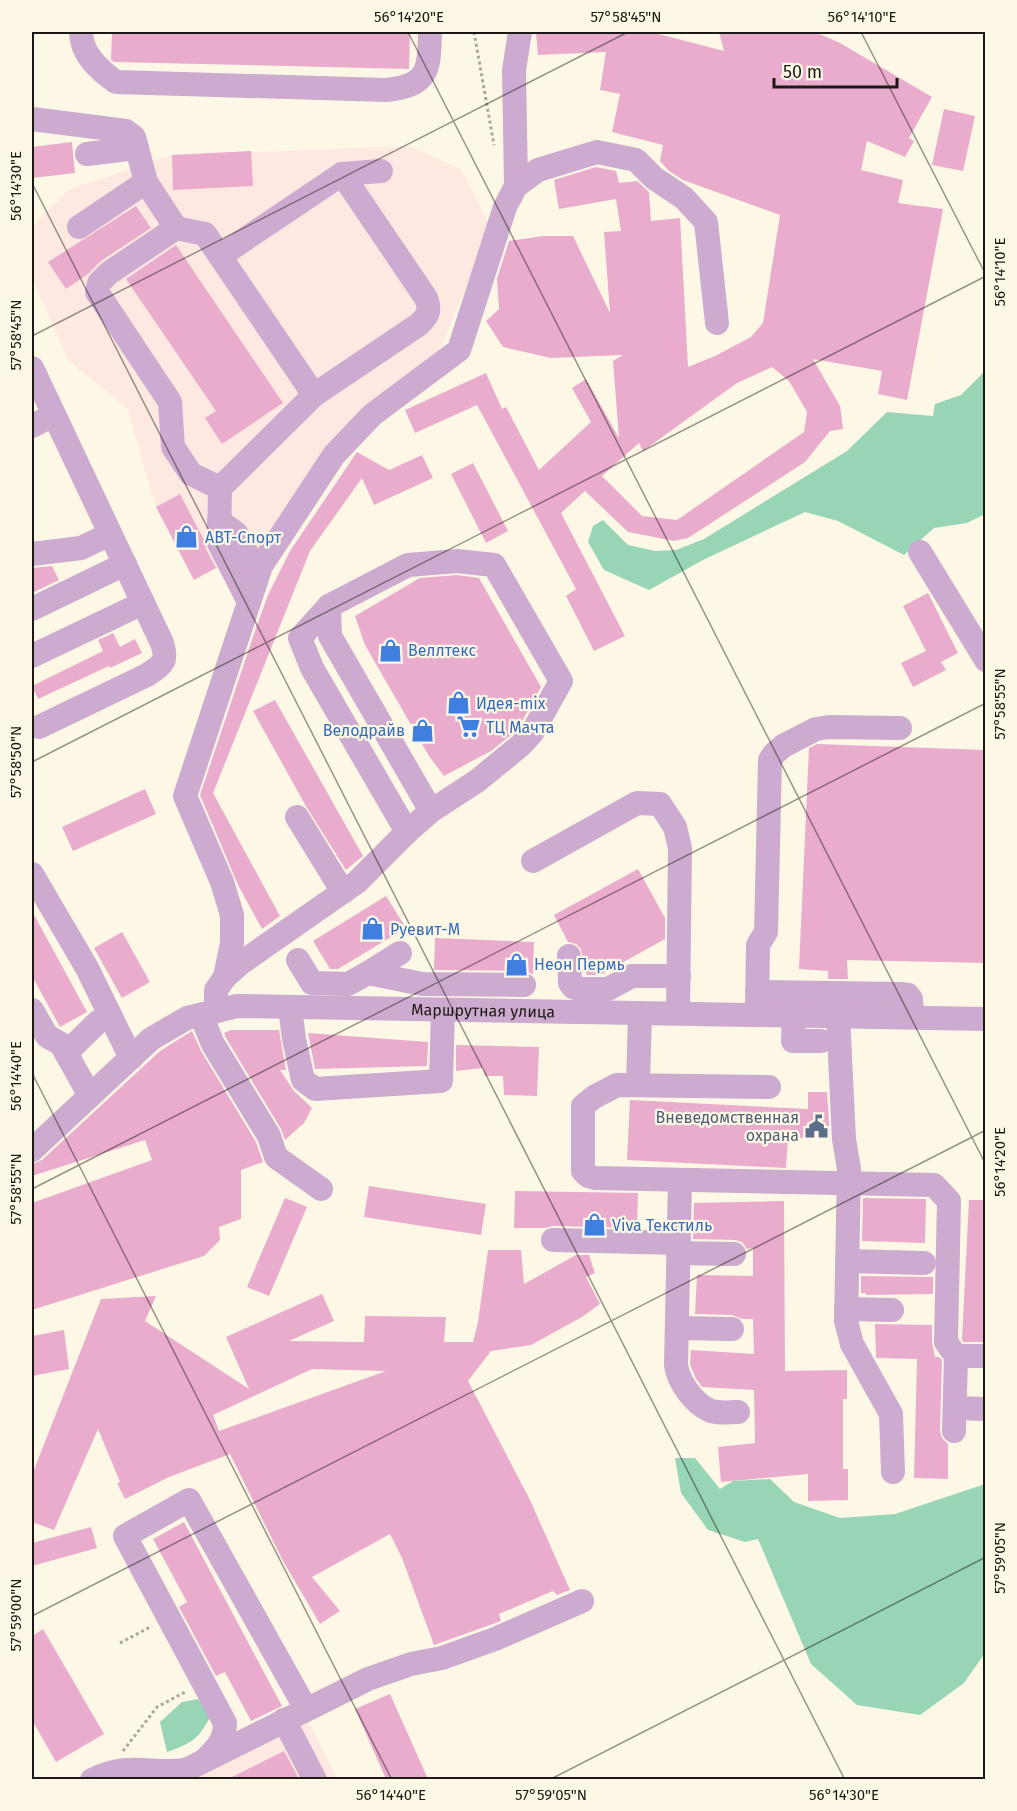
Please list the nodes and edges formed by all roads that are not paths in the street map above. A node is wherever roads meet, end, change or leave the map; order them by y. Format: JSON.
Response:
{"nodes":[{"id":1,"x":81,"y":32,"type":"edge"},
{"id":2,"x":430,"y":32,"type":"edge"},
{"id":3,"x":520,"y":32,"type":"edge"},
{"id":4,"x":32,"y":119,"type":"edge"},
{"id":5,"x":137,"y":148,"type":"junction"},
{"id":6,"x":87,"y":154,"type":"dead end"},
{"id":7,"x":381,"y":171,"type":"dead end"},
{"id":8,"x":342,"y":174,"type":"junction"},
{"id":9,"x":146,"y":182,"type":"junction"},
{"id":10,"x":516,"y":186,"type":"junction"},
{"id":11,"x":79,"y":227,"type":"dead end"},
{"id":12,"x":176,"y":228,"type":"junction"},
{"id":13,"x":220,"y":256,"type":"junction"},
{"id":14,"x":717,"y":323,"type":"dead end"},
{"id":15,"x":32,"y":368,"type":"edge"},
{"id":16,"x":314,"y":395,"type":"junction"},
{"id":17,"x":54,"y":416,"type":"junction"},
{"id":18,"x":32,"y":426,"type":"edge"},
{"id":19,"x":220,"y":488,"type":"junction"},
{"id":20,"x":219,"y":521,"type":"junction"},
{"id":21,"x":111,"y":534,"type":"junction"},
{"id":22,"x":920,"y":552,"type":"dead end"},
{"id":23,"x":32,"y":554,"type":"edge"},
{"id":24,"x":125,"y":564,"type":"junction"},
{"id":25,"x":258,"y":574,"type":"junction"},
{"id":26,"x":249,"y":602,"type":"junction"},
{"id":27,"x":143,"y":603,"type":"junction"},
{"id":28,"x":329,"y":606,"type":"junction"},
{"id":29,"x":32,"y":609,"type":"edge"},
{"id":30,"x":32,"y":656,"type":"edge"},
{"id":31,"x":986,"y":660,"type":"edge"},
{"id":32,"x":39,"y":727,"type":"dead end"},
{"id":33,"x":900,"y":728,"type":"dead end"},
{"id":34,"x":431,"y":811,"type":"junction"},
{"id":35,"x":297,"y":817,"type":"dead end"},
{"id":36,"x":406,"y":831,"type":"junction"},
{"id":37,"x":533,"y":861,"type":"dead end"},
{"id":38,"x":32,"y":874,"type":"edge"},
{"id":39,"x":343,"y":892,"type":"junction"},
{"id":40,"x":400,"y":953,"type":"dead end"},
{"id":41,"x":569,"y":956,"type":"dead end"},
{"id":42,"x":298,"y":960,"type":"dead end"},
{"id":43,"x":368,"y":973,"type":"junction"},
{"id":44,"x":679,"y":976,"type":"junction"},
{"id":45,"x":225,"y":977,"type":"junction"},
{"id":46,"x":422,"y":984,"type":"junction"},
{"id":47,"x":524,"y":985,"type":"dead end"},
{"id":48,"x":757,"y":1003,"type":"junction"},
{"id":49,"x":290,"y":1007,"type":"junction"},
{"id":50,"x":414,"y":1009,"type":"junction"},
{"id":51,"x":32,"y":1010,"type":"edge"},
{"id":52,"x":443,"y":1010,"type":"junction"},
{"id":53,"x":208,"y":1013,"type":"junction"},
{"id":54,"x":640,"y":1013,"type":"junction"},
{"id":55,"x":678,"y":1013,"type":"junction"},
{"id":56,"x":794,"y":1015,"type":"junction"},
{"id":57,"x":838,"y":1015,"type":"junction"},
{"id":58,"x":912,"y":1016,"type":"junction"},
{"id":59,"x":111,"y":1017,"type":"junction"},
{"id":60,"x":986,"y":1019,"type":"edge"},
{"id":61,"x":821,"y":1041,"type":"dead end"},
{"id":62,"x":66,"y":1053,"type":"junction"},
{"id":63,"x":131,"y":1058,"type":"junction"},
{"id":64,"x":638,"y":1085,"type":"junction"},
{"id":65,"x":769,"y":1087,"type":"dead end"},
{"id":66,"x":90,"y":1096,"type":"junction"},
{"id":67,"x":32,"y":1150,"type":"edge"},
{"id":68,"x":680,"y":1180,"type":"junction"},
{"id":69,"x":849,"y":1184,"type":"junction"},
{"id":70,"x":321,"y":1189,"type":"dead end"},
{"id":71,"x":554,"y":1240,"type":"dead end"},
{"id":72,"x":679,"y":1248,"type":"junction"},
{"id":73,"x":734,"y":1254,"type":"dead end"},
{"id":74,"x":847,"y":1261,"type":"junction"},
{"id":75,"x":924,"y":1263,"type":"dead end"},
{"id":76,"x":846,"y":1309,"type":"junction"},
{"id":77,"x":892,"y":1310,"type":"dead end"},
{"id":78,"x":677,"y":1328,"type":"junction"},
{"id":79,"x":732,"y":1329,"type":"dead end"},
{"id":80,"x":956,"y":1356,"type":"junction"},
{"id":81,"x":986,"y":1356,"type":"edge"},
{"id":82,"x":986,"y":1409,"type":"edge"},
{"id":83,"x":738,"y":1412,"type":"dead end"},
{"id":84,"x":893,"y":1472,"type":"dead end"},
{"id":85,"x":582,"y":1601,"type":"dead end"},
{"id":86,"x":306,"y":1709,"type":"junction"},
{"id":87,"x":284,"y":1720,"type":"junction"},
{"id":88,"x":185,"y":1770,"type":"edge"},
{"id":89,"x":102,"y":1777,"type":"edge"},
{"id":90,"x":315,"y":1779,"type":"edge"}],
"edges":[{"from":1,"to":2,"type":"street"},
{"from":3,"to":10,"type":"street"},
{"from":4,"to":5,"type":"street"},
{"from":5,"to":6,"type":"street"},
{"from":5,"to":9,"type":"street"},
{"from":7,"to":8,"type":"street"},
{"from":8,"to":13,"type":"street"},
{"from":8,"to":16,"type":"street"},
{"from":9,"to":11,"type":"street"},
{"from":9,"to":12,"type":"street"},
{"from":10,"to":14,"type":"street"},
{"from":10,"to":25,"type":"street"},
{"from":12,"to":13,"type":"street"},
{"from":12,"to":19,"type":"street"},
{"from":13,"to":16,"type":"street"},
{"from":15,"to":17,"type":"street"},
{"from":16,"to":19,"type":"street"},
{"from":17,"to":18,"type":"street"},
{"from":17,"to":21,"type":"street"},
{"from":19,"to":20,"type":"street"},
{"from":20,"to":25,"type":"street"},
{"from":20,"to":26,"type":"street"},
{"from":21,"to":23,"type":"street"},
{"from":21,"to":24,"type":"street"},
{"from":22,"to":31,"type":"street"},
{"from":24,"to":27,"type":"street"},
{"from":24,"to":29,"type":"street"},
{"from":25,"to":26,"type":"street"},
{"from":26,"to":45,"type":"street"},
{"from":27,"to":30,"type":"street"},
{"from":27,"to":32,"type":"street"},
{"from":28,"to":34,"type":"street"},
{"from":28,"to":34,"type":"street"},
{"from":28,"to":36,"type":"street"},
{"from":33,"to":48,"type":"street"},
{"from":34,"to":36,"type":"street"},
{"from":35,"to":39,"type":"street"},
{"from":36,"to":39,"type":"street"},
{"from":37,"to":44,"type":"street"},
{"from":38,"to":59,"type":"street"},
{"from":39,"to":45,"type":"street"},
{"from":40,"to":43,"type":"street"},
{"from":41,"to":44,"type":"street"},
{"from":42,"to":43,"type":"street"},
{"from":43,"to":46,"type":"street"},
{"from":44,"to":55,"type":"street"},
{"from":45,"to":53,"type":"street"},
{"from":46,"to":47,"type":"street"},
{"from":46,"to":50,"type":"street"},
{"from":48,"to":55,"type":"street","name":"Маршрутная улица"},
{"from":48,"to":56,"type":"street","name":"Маршрутная улица"},
{"from":48,"to":58,"type":"street"},
{"from":49,"to":50,"type":"street","name":"Маршрутная улица"},
{"from":49,"to":52,"type":"street"},
{"from":49,"to":53,"type":"street","name":"Маршрутная улица"},
{"from":50,"to":52,"type":"street","name":"Маршрутная улица"},
{"from":51,"to":62,"type":"street"},
{"from":52,"to":54,"type":"street","name":"Маршрутная улица"},
{"from":53,"to":63,"type":"street","name":"Маршрутная улица"},
{"from":53,"to":70,"type":"street"},
{"from":54,"to":55,"type":"street","name":"Маршрутная улица"},
{"from":54,"to":64,"type":"street"},
{"from":56,"to":57,"type":"street","name":"Маршрутная улица"},
{"from":56,"to":61,"type":"street"},
{"from":57,"to":58,"type":"street","name":"Маршрутная улица"},
{"from":57,"to":69,"type":"street"},
{"from":58,"to":60,"type":"street","name":"Маршрутная улица"},
{"from":59,"to":62,"type":"street"},
{"from":59,"to":63,"type":"street"},
{"from":62,"to":66,"type":"street"},
{"from":63,"to":66,"type":"street","name":"Маршрутная улица"},
{"from":64,"to":65,"type":"street"},
{"from":64,"to":68,"type":"street"},
{"from":66,"to":67,"type":"street","name":"Маршрутная улица"},
{"from":68,"to":69,"type":"street"},
{"from":68,"to":72,"type":"street"},
{"from":69,"to":74,"type":"street"},
{"from":69,"to":80,"type":"street"},
{"from":71,"to":72,"type":"street"},
{"from":72,"to":73,"type":"street"},
{"from":72,"to":78,"type":"street"},
{"from":74,"to":75,"type":"street"},
{"from":74,"to":76,"type":"street"},
{"from":76,"to":77,"type":"street"},
{"from":76,"to":84,"type":"street"},
{"from":78,"to":79,"type":"street"},
{"from":78,"to":83,"type":"street"},
{"from":80,"to":81,"type":"street"},
{"from":80,"to":82,"type":"street"},
{"from":85,"to":86,"type":"street"},
{"from":86,"to":87,"type":"street"},
{"from":86,"to":88,"type":"street"},
{"from":87,"to":88,"type":"street"},
{"from":87,"to":90,"type":"street"},
{"from":88,"to":89,"type":"street"}]}
